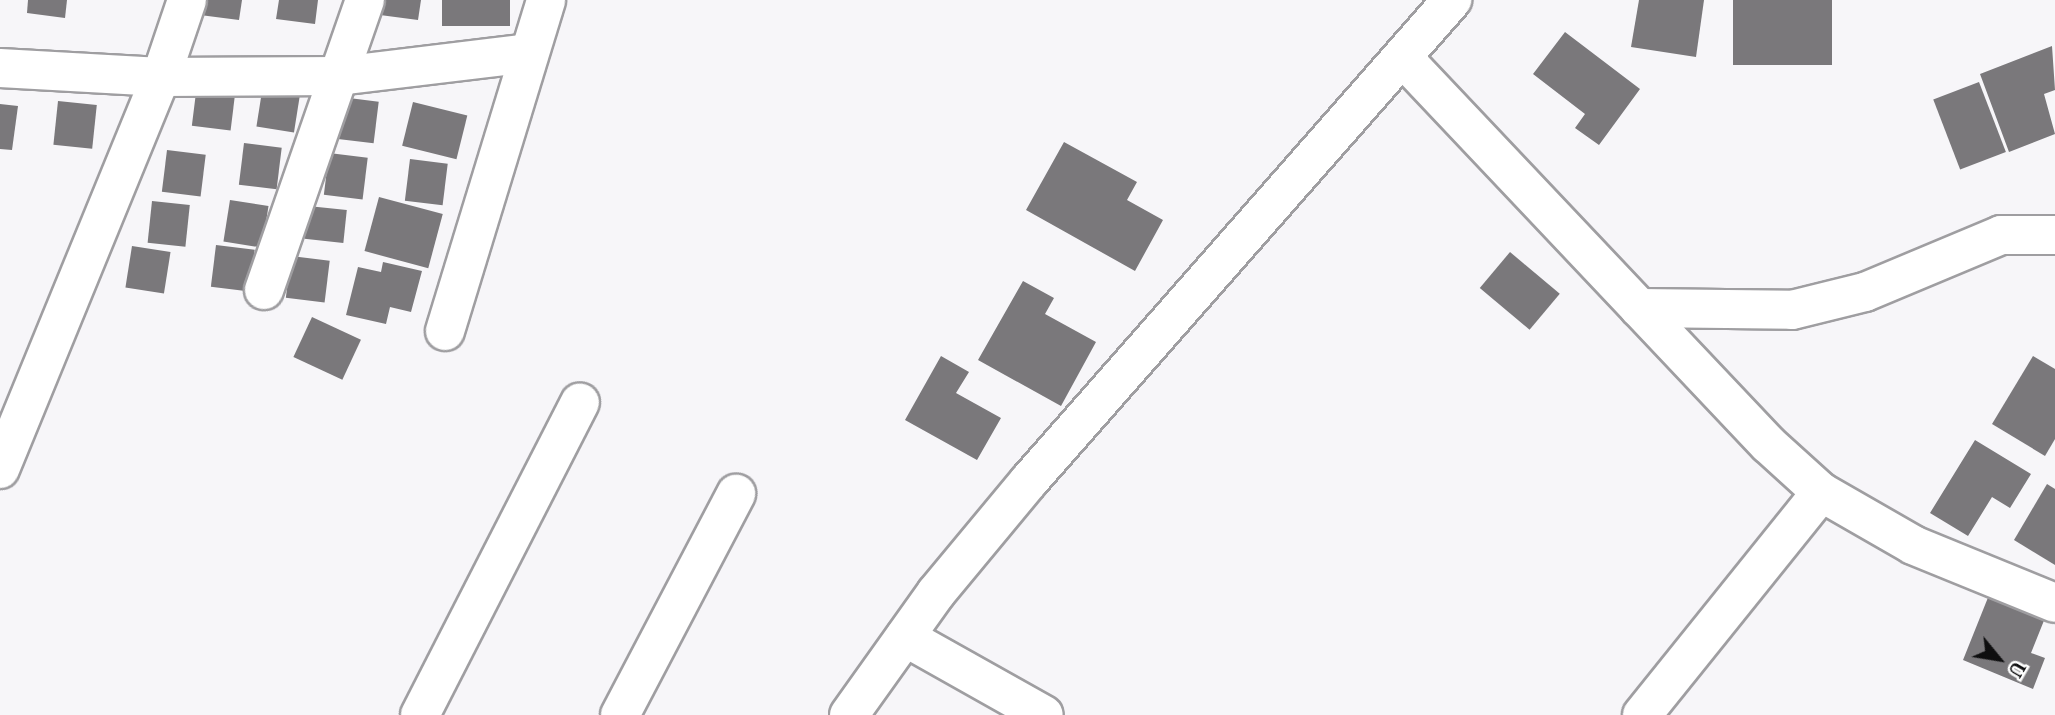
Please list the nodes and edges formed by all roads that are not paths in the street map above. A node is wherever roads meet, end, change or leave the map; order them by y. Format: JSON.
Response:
{"nodes":[{"id":1,"x":187,"y":0,"type":"edge"},
{"id":2,"x":365,"y":0,"type":"edge"},
{"id":3,"x":546,"y":0,"type":"edge"},
{"id":4,"x":1451,"y":0,"type":"edge"},
{"id":5,"x":529,"y":54,"type":"junction"},
{"id":6,"x":1404,"y":59,"type":"junction"},
{"id":7,"x":0,"y":68,"type":"edge"},
{"id":8,"x":339,"y":76,"type":"junction"},
{"id":9,"x":161,"y":77,"type":"junction"},
{"id":10,"x":2055,"y":235,"type":"edge"},
{"id":11,"x":264,"y":290,"type":"dead end"},
{"id":12,"x":1639,"y":308,"type":"junction"},
{"id":13,"x":445,"y":331,"type":"dead end"},
{"id":14,"x":580,"y":403,"type":"dead end"},
{"id":15,"x":0,"y":469,"type":"edge"},
{"id":16,"x":1821,"y":492,"type":"junction"},
{"id":17,"x":736,"y":494,"type":"dead end"},
{"id":18,"x":2055,"y":603,"type":"edge"},
{"id":19,"x":905,"y":637,"type":"junction"},
{"id":20,"x":632,"y":711,"type":"edge"},
{"id":21,"x":420,"y":715,"type":"edge"},
{"id":22,"x":849,"y":715,"type":"edge"},
{"id":23,"x":1044,"y":715,"type":"edge"},
{"id":24,"x":1642,"y":715,"type":"edge"}],
"edges":[{"from":1,"to":9,"type":"street"},
{"from":2,"to":8,"type":"street"},
{"from":3,"to":5,"type":"street"},
{"from":4,"to":6,"type":"street"},
{"from":5,"to":8,"type":"street"},
{"from":5,"to":13,"type":"street"},
{"from":6,"to":12,"type":"street"},
{"from":6,"to":19,"type":"street"},
{"from":7,"to":9,"type":"street"},
{"from":8,"to":9,"type":"street"},
{"from":8,"to":11,"type":"street"},
{"from":9,"to":15,"type":"street"},
{"from":10,"to":12,"type":"street"},
{"from":12,"to":16,"type":"street"},
{"from":14,"to":21,"type":"street"},
{"from":16,"to":18,"type":"street"},
{"from":16,"to":24,"type":"street"},
{"from":17,"to":20,"type":"street"},
{"from":19,"to":22,"type":"street"},
{"from":19,"to":23,"type":"street"}]}
